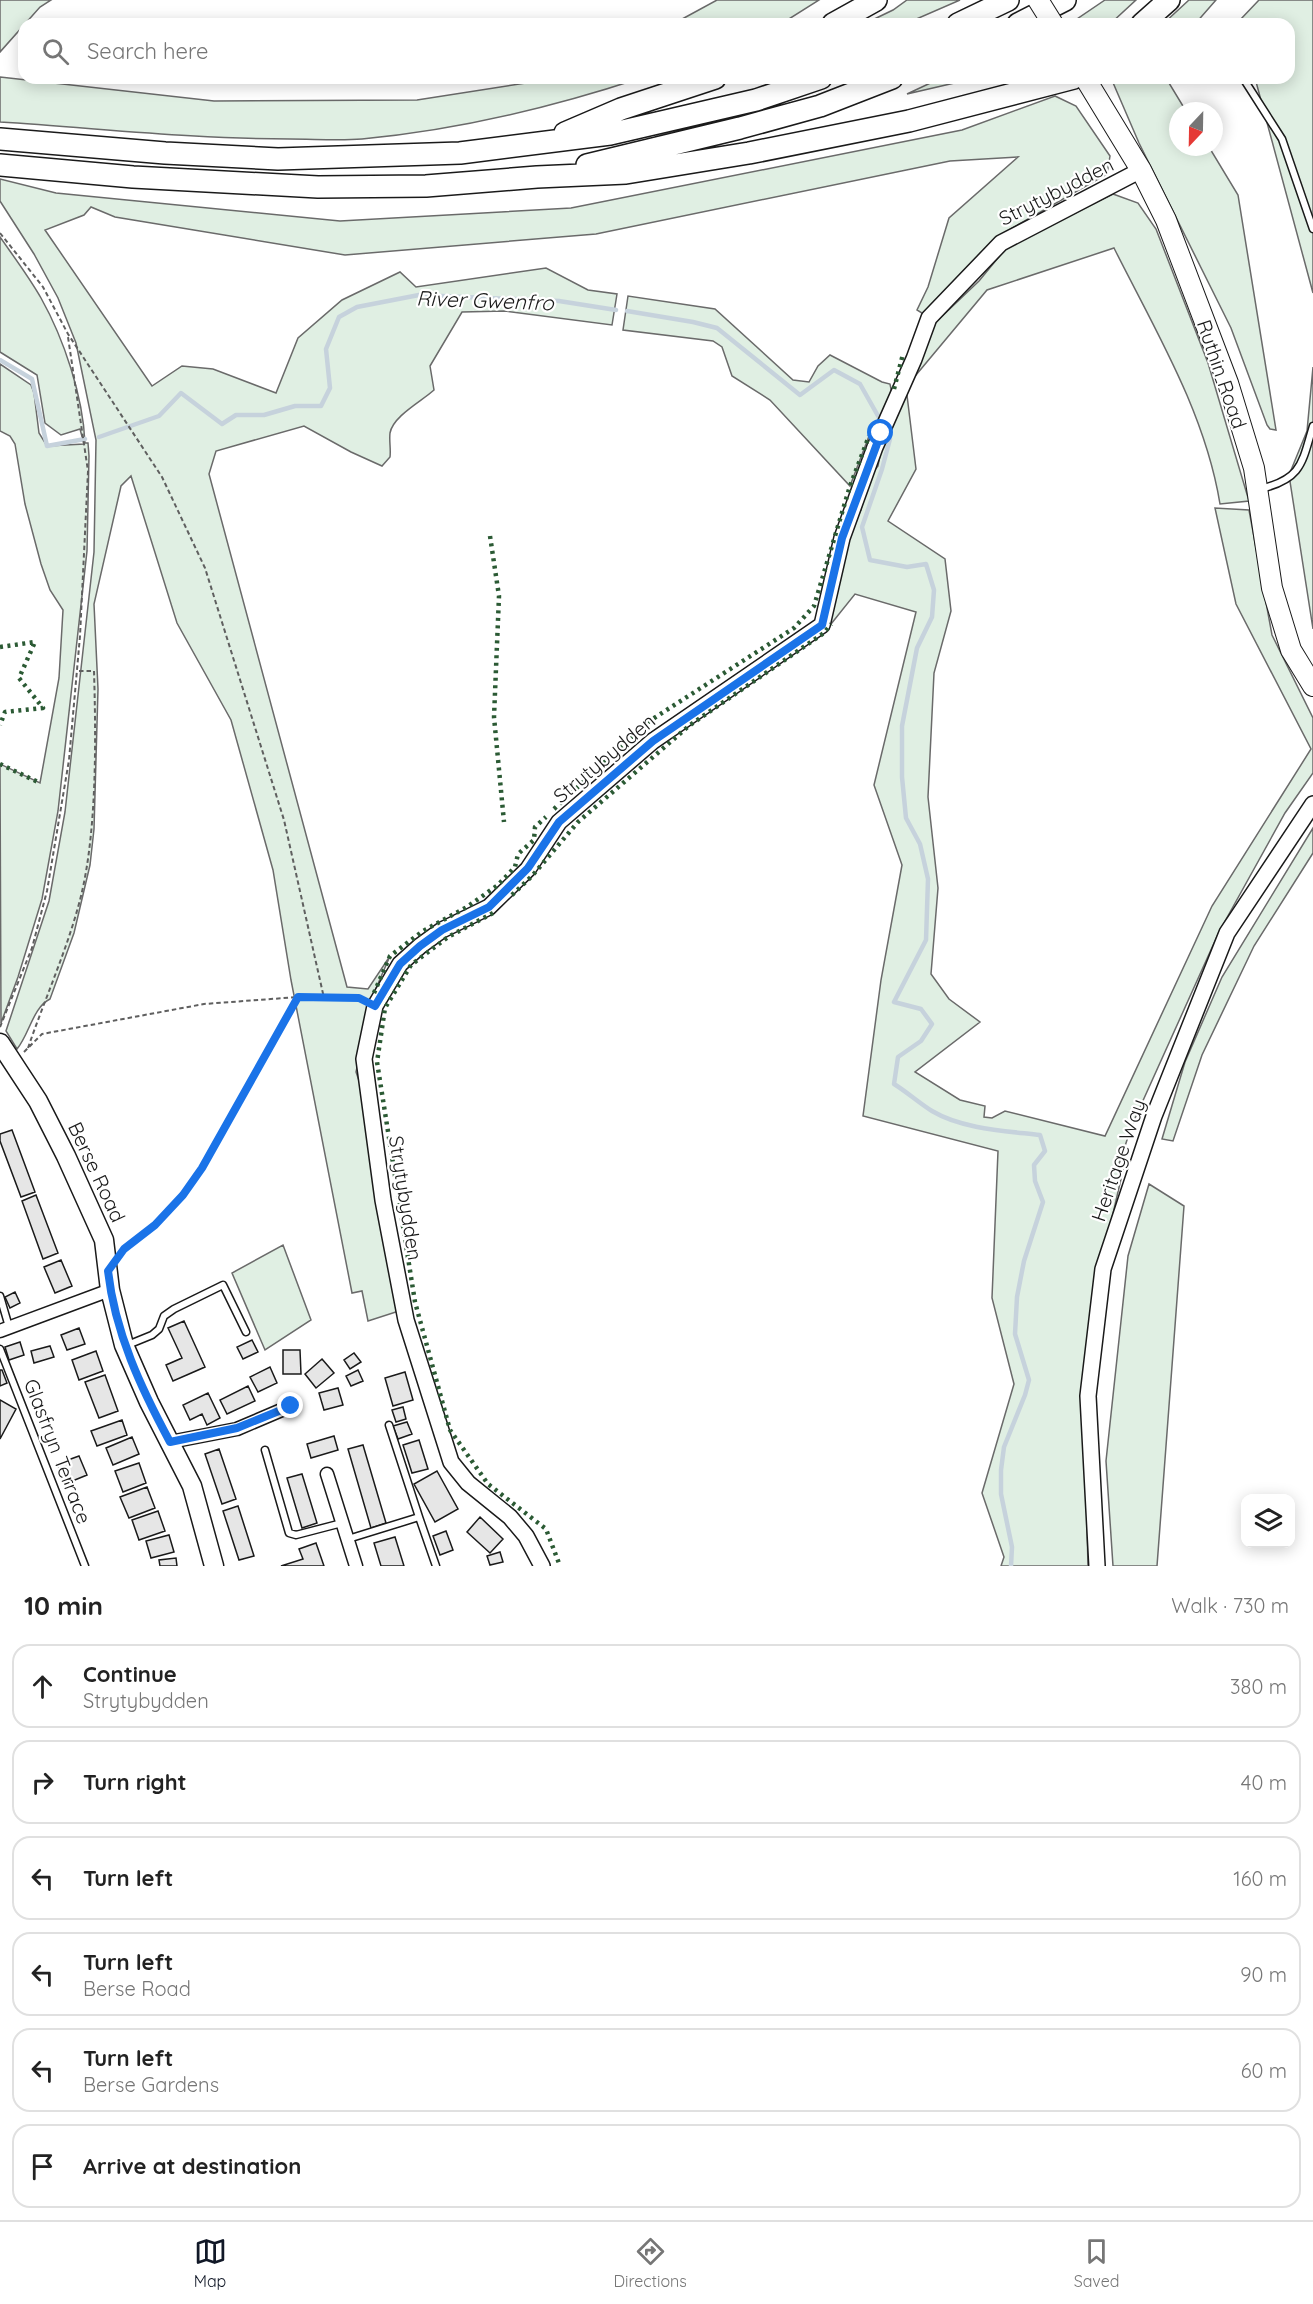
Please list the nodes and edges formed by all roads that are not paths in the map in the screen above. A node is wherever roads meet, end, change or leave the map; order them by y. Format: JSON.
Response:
{"nodes":[{"id":1,"x":876,"y":0,"type":"edge"},
{"id":2,"x":1008,"y":0,"type":"edge"},
{"id":3,"x":1038,"y":0,"type":"edge"},
{"id":4,"x":1065,"y":0,"type":"edge"},
{"id":5,"x":1168,"y":0,"type":"edge"},
{"id":6,"x":844,"y":18,"type":"edge"},
{"id":7,"x":970,"y":18,"type":"edge"},
{"id":8,"x":1030,"y":18,"type":"edge"},
{"id":9,"x":1049,"y":18,"type":"edge"},
{"id":10,"x":1148,"y":18,"type":"edge"},
{"id":11,"x":697,"y":84,"type":"edge"},
{"id":12,"x":803,"y":84,"type":"edge"},
{"id":13,"x":877,"y":84,"type":"edge"},
{"id":14,"x":1051,"y":84,"type":"edge"},
{"id":15,"x":1089,"y":84,"type":"edge"},
{"id":16,"x":1247,"y":84,"type":"edge"},
{"id":17,"x":0,"y":139,"type":"edge"},
{"id":18,"x":539,"y":143,"type":"junction"},
{"id":19,"x":5,"y":165,"type":"edge"},
{"id":20,"x":1141,"y":170,"type":"junction"},
{"id":21,"x":537,"y":177,"type":"junction"},
{"id":22,"x":1313,"y":229,"type":"edge"},
{"id":23,"x":1313,"y":426,"type":"edge"},
{"id":24,"x":1257,"y":490,"type":"junction"},
{"id":25,"x":1313,"y":686,"type":"edge"},
{"id":26,"x":1313,"y":804,"type":"edge"},
{"id":27,"x":0,"y":1043,"type":"edge"},
{"id":28,"x":110,"y":1290,"type":"junction"},
{"id":29,"x":0,"y":1296,"type":"edge"},
{"id":30,"x":4,"y":1329,"type":"edge"},
{"id":31,"x":246,"y":1332,"type":"dead end"},
{"id":32,"x":125,"y":1346,"type":"junction"},
{"id":33,"x":0,"y":1348,"type":"edge"},
{"id":34,"x":291,"y":1406,"type":"dead end"},
{"id":35,"x":388,"y":1425,"type":"dead end"},
{"id":36,"x":170,"y":1442,"type":"junction"},
{"id":37,"x":265,"y":1450,"type":"dead end"},
{"id":38,"x":327,"y":1474,"type":"dead end"},
{"id":39,"x":419,"y":1517,"type":"junction"},
{"id":40,"x":342,"y":1523,"type":"junction"},
{"id":41,"x":347,"y":1540,"type":"junction"},
{"id":42,"x":85,"y":1566,"type":"edge"},
{"id":43,"x":214,"y":1566,"type":"edge"},
{"id":44,"x":356,"y":1566,"type":"edge"},
{"id":45,"x":436,"y":1566,"type":"edge"},
{"id":46,"x":542,"y":1566,"type":"edge"},
{"id":47,"x":1097,"y":1566,"type":"edge"}],
"edges":[{"from":1,"to":6,"type":"highway"},
{"from":2,"to":7,"type":"highway"},
{"from":3,"to":9,"type":"main road","bridge":true},
{"from":4,"to":8,"type":"highway"},
{"from":5,"to":10,"type":"highway"},
{"from":11,"to":18,"type":"highway"},
{"from":12,"to":18,"type":"highway"},
{"from":13,"to":21,"type":"highway"},
{"from":14,"to":21,"type":"highway"},
{"from":15,"to":20,"type":"main road","name":"Ruthin Road"},
{"from":16,"to":22,"type":"lane"},
{"from":17,"to":18,"type":"highway"},
{"from":19,"to":21,"type":"highway"},
{"from":20,"to":24,"type":"main road","name":"Ruthin Road"},
{"from":20,"to":46,"type":"street","name":"Strytybydden"},
{"from":23,"to":24,"type":"lane"},
{"from":24,"to":25,"type":"main road","name":"Ruthin Road"},
{"from":26,"to":47,"type":"street","name":"Heritage Way"},
{"from":27,"to":28,"type":"main road","name":"Berse Road"},
{"from":28,"to":30,"type":"street"},
{"from":28,"to":32,"type":"main road","name":"Berse Road"},
{"from":29,"to":30,"type":"lane"},
{"from":31,"to":32,"type":"lane"},
{"from":32,"to":36,"type":"main road","name":"Berse Road"},
{"from":33,"to":42,"type":"lane","name":"Glasfryn Terrace"},
{"from":34,"to":36,"type":"street"},
{"from":35,"to":39,"type":"lane"},
{"from":36,"to":43,"type":"main road","name":"Berse Road"},
{"from":37,"to":40,"type":"lane"},
{"from":38,"to":40,"type":"street"},
{"from":39,"to":41,"type":"lane"},
{"from":39,"to":45,"type":"lane"},
{"from":40,"to":41,"type":"street"},
{"from":41,"to":44,"type":"street"}]}
